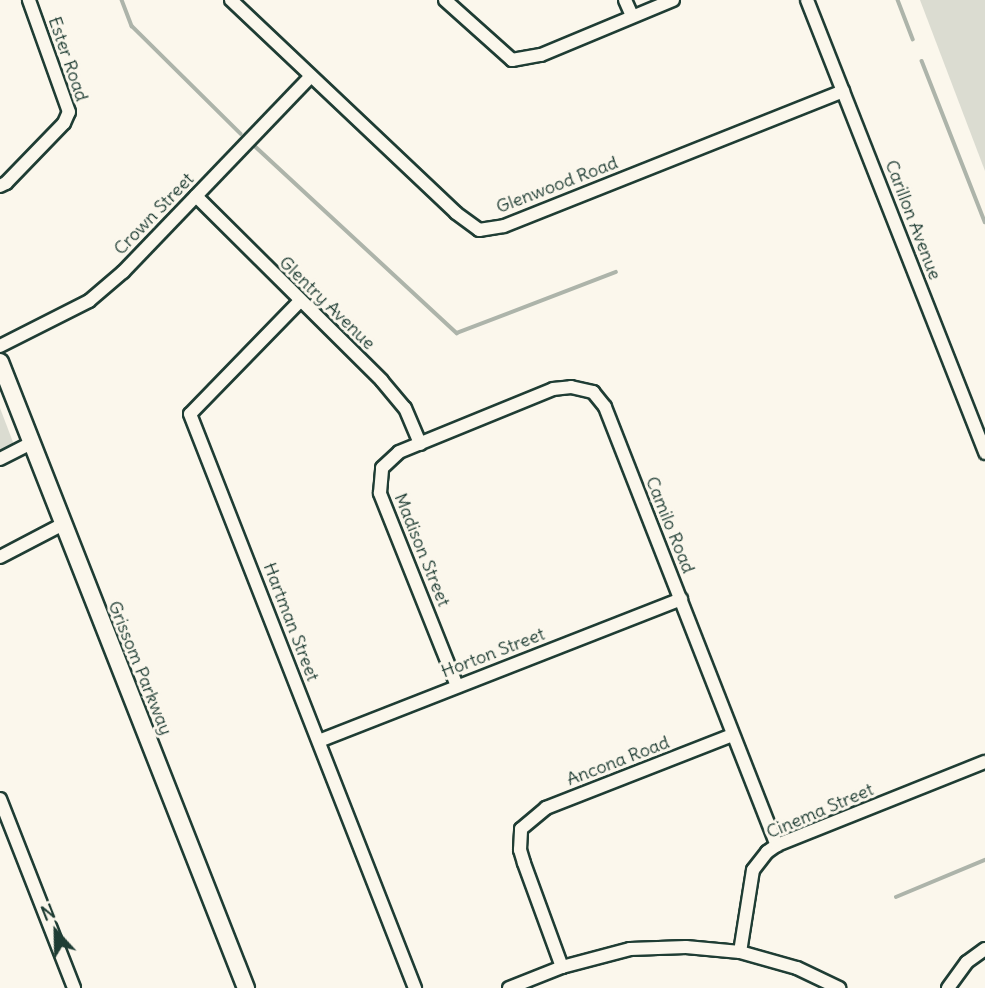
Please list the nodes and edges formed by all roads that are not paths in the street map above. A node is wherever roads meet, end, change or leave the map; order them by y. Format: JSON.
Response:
{"nodes":[{"id":1,"x":29,"y":0,"type":"edge"},
{"id":2,"x":231,"y":0,"type":"edge"},
{"id":3,"x":445,"y":0,"type":"edge"},
{"id":4,"x":625,"y":0,"type":"edge"},
{"id":5,"x":673,"y":0,"type":"edge"},
{"id":6,"x":807,"y":0,"type":"edge"},
{"id":7,"x":632,"y":16,"type":"junction"},
{"id":8,"x":310,"y":77,"type":"junction"},
{"id":9,"x":844,"y":91,"type":"junction"},
{"id":10,"x":0,"y":186,"type":"edge"},
{"id":11,"x":196,"y":196,"type":"junction"},
{"id":12,"x":299,"y":302,"type":"junction"},
{"id":13,"x":0,"y":346,"type":"edge"},
{"id":14,"x":0,"y":362,"type":"edge"},
{"id":15,"x":32,"y":443,"type":"junction"},
{"id":16,"x":420,"y":443,"type":"junction"},
{"id":17,"x":985,"y":453,"type":"edge"},
{"id":18,"x":0,"y":459,"type":"edge"},
{"id":19,"x":63,"y":524,"type":"junction"},
{"id":20,"x":0,"y":557,"type":"edge"},
{"id":21,"x":681,"y":599,"type":"junction"},
{"id":22,"x":457,"y":686,"type":"junction"},
{"id":23,"x":733,"y":735,"type":"junction"},
{"id":24,"x":319,"y":741,"type":"junction"},
{"id":25,"x":985,"y":762,"type":"edge"},
{"id":26,"x":0,"y":799,"type":"edge"},
{"id":27,"x":777,"y":845,"type":"junction"},
{"id":28,"x":985,"y":949,"type":"edge"},
{"id":29,"x":740,"y":952,"type":"junction"},
{"id":30,"x":562,"y":967,"type":"junction"},
{"id":31,"x":74,"y":988,"type":"edge"},
{"id":32,"x":246,"y":988,"type":"edge"},
{"id":33,"x":415,"y":988,"type":"edge"},
{"id":34,"x":509,"y":988,"type":"edge"},
{"id":35,"x":839,"y":988,"type":"edge"},
{"id":36,"x":948,"y":988,"type":"edge"}],
"edges":[{"from":1,"to":10,"type":"street","name":"Ester Road"},
{"from":2,"to":8,"type":"street","name":"Glenwood Road"},
{"from":3,"to":7,"type":"street"},
{"from":4,"to":7,"type":"street"},
{"from":5,"to":7,"type":"street"},
{"from":6,"to":9,"type":"street","name":"Carillon Avenue"},
{"from":8,"to":9,"type":"street","name":"Glenwood Road"},
{"from":8,"to":11,"type":"street","name":"Crown Street"},
{"from":9,"to":17,"type":"street","name":"Carillon Avenue"},
{"from":11,"to":12,"type":"street","name":"Glentry Avenue"},
{"from":11,"to":13,"type":"street","name":"Crown Street"},
{"from":12,"to":16,"type":"street","name":"Glentry Avenue"},
{"from":12,"to":24,"type":"street","name":"Hartman Street"},
{"from":14,"to":15,"type":"main road","name":"Grissom Parkway"},
{"from":15,"to":18,"type":"street"},
{"from":15,"to":19,"type":"main road","name":"Grissom Parkway"},
{"from":16,"to":21,"type":"street","name":"Camilo Road"},
{"from":16,"to":22,"type":"street","name":"Madison Street"},
{"from":19,"to":20,"type":"street"},
{"from":19,"to":32,"type":"main road","name":"Grissom Parkway"},
{"from":21,"to":22,"type":"street","name":"Horton Street"},
{"from":21,"to":23,"type":"street","name":"Camilo Road"},
{"from":22,"to":24,"type":"street","name":"Horton Street"},
{"from":23,"to":27,"type":"street","name":"Camilo Road"},
{"from":23,"to":30,"type":"street","name":"Ancona Road"},
{"from":24,"to":33,"type":"street","name":"Hartman Street"},
{"from":25,"to":27,"type":"street","name":"Cinema Street"},
{"from":26,"to":31,"type":"street"},
{"from":27,"to":29,"type":"street","name":"Cinema Street"},
{"from":28,"to":36,"type":"street"},
{"from":29,"to":30,"type":"street"},
{"from":29,"to":35,"type":"street"},
{"from":30,"to":34,"type":"street"}]}
